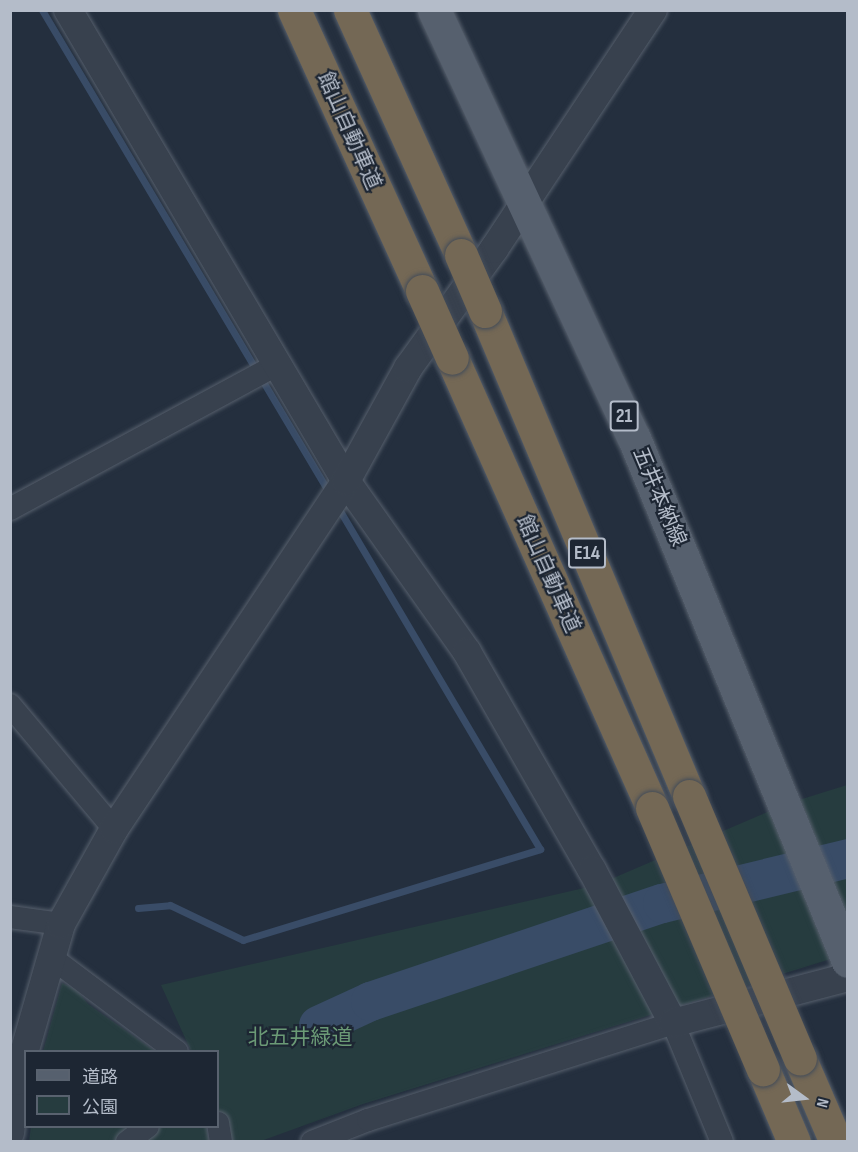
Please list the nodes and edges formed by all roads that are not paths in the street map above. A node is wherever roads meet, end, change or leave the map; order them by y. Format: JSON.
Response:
{"nodes":[{"id":1,"x":68,"y":10,"type":"edge"},
{"id":2,"x":294,"y":10,"type":"edge"},
{"id":3,"x":350,"y":10,"type":"edge"},
{"id":4,"x":434,"y":10,"type":"edge"},
{"id":5,"x":653,"y":10,"type":"edge"},
{"id":6,"x":525,"y":203,"type":"junction"},
{"id":7,"x":275,"y":366,"type":"junction"},
{"id":8,"x":346,"y":481,"type":"junction"},
{"id":9,"x":10,"y":509,"type":"edge"},
{"id":10,"x":10,"y":705,"type":"edge"},
{"id":11,"x":114,"y":829,"type":"junction"},
{"id":12,"x":10,"y":917,"type":"edge"},
{"id":13,"x":61,"y":924,"type":"junction"},
{"id":14,"x":52,"y":958,"type":"junction"},
{"id":15,"x":848,"y":961,"type":"edge"},
{"id":16,"x":848,"y":977,"type":"edge"},
{"id":17,"x":673,"y":1023,"type":"junction"},
{"id":18,"x":174,"y":1050,"type":"edge"},
{"id":19,"x":13,"y":1080,"type":"edge"},
{"id":20,"x":145,"y":1128,"type":"edge"},
{"id":21,"x":10,"y":1133,"type":"edge"},
{"id":22,"x":127,"y":1142,"type":"edge"},
{"id":23,"x":312,"y":1142,"type":"edge"},
{"id":24,"x":722,"y":1142,"type":"edge"},
{"id":25,"x":794,"y":1142,"type":"edge"},
{"id":26,"x":836,"y":1142,"type":"edge"}],
"edges":[{"from":1,"to":7,"type":"street"},
{"from":2,"to":25,"type":"highway","name":"館山自動車道","number":"E14","bridge":true},
{"from":3,"to":26,"type":"highway","name":"館山自動車道","number":"E14","bridge":true},
{"from":4,"to":6,"type":"main road","name":"五井本納線","number":"21"},
{"from":5,"to":6,"type":"street"},
{"from":6,"to":8,"type":"street"},
{"from":6,"to":15,"type":"main road","name":"五井本納線","number":"21"},
{"from":7,"to":8,"type":"street"},
{"from":7,"to":9,"type":"street"},
{"from":8,"to":11,"type":"street"},
{"from":8,"to":17,"type":"street"},
{"from":10,"to":11,"type":"street"},
{"from":11,"to":13,"type":"street"},
{"from":12,"to":13,"type":"street"},
{"from":13,"to":14,"type":"street"},
{"from":14,"to":18,"type":"street"},
{"from":14,"to":19,"type":"street"},
{"from":16,"to":17,"type":"street"},
{"from":17,"to":23,"type":"street"},
{"from":17,"to":24,"type":"street"},
{"from":19,"to":21,"type":"street"},
{"from":20,"to":22,"type":"street"}]}
